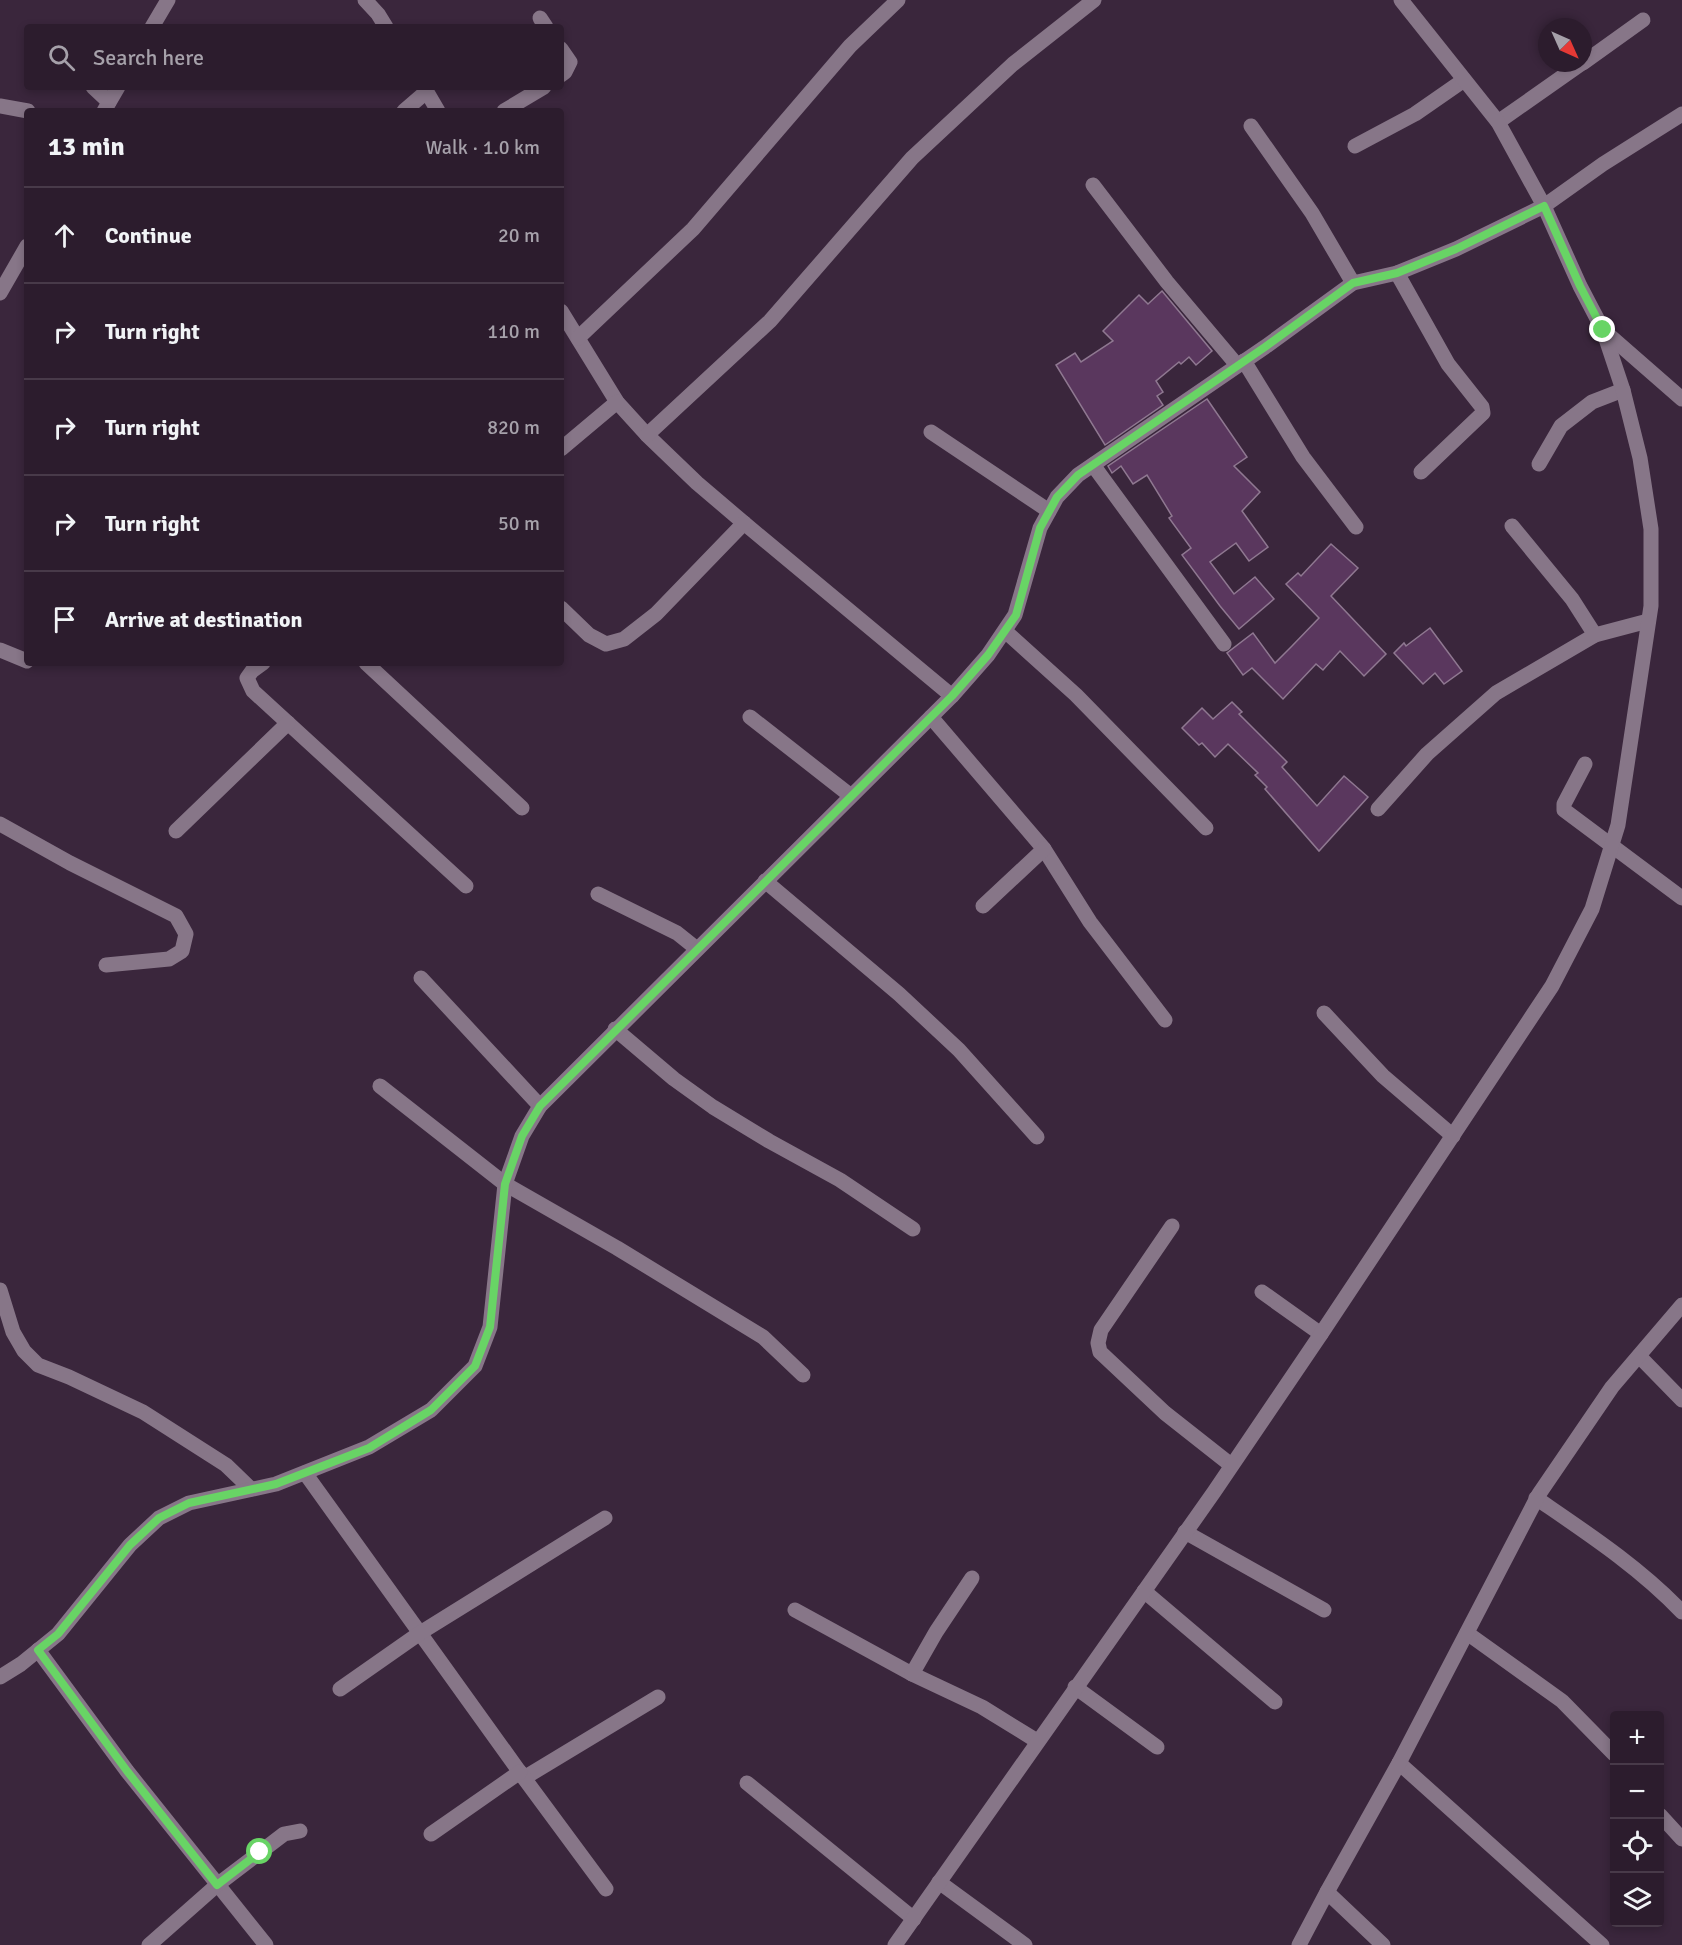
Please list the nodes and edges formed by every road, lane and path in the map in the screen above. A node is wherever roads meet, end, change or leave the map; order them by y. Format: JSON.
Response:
{"nodes":[{"id":1,"x":168,"y":0,"type":"edge"},
{"id":2,"x":365,"y":0,"type":"edge"},
{"id":3,"x":898,"y":0,"type":"edge"},
{"id":4,"x":1095,"y":0,"type":"edge"},
{"id":5,"x":1401,"y":0,"type":"edge"},
{"id":6,"x":1643,"y":20,"type":"dead end"},
{"id":7,"x":154,"y":24,"type":"edge"},
{"id":8,"x":384,"y":24,"type":"edge"},
{"id":9,"x":564,"y":53,"type":"edge"},
{"id":10,"x":1592,"y":57,"type":"edge"},
{"id":11,"x":1570,"y":72,"type":"edge"},
{"id":12,"x":564,"y":73,"type":"edge"},
{"id":13,"x":1464,"y":80,"type":"junction"},
{"id":14,"x":95,"y":90,"type":"edge"},
{"id":15,"x":116,"y":90,"type":"edge"},
{"id":16,"x":424,"y":90,"type":"edge"},
{"id":17,"x":426,"y":90,"type":"edge"},
{"id":18,"x":539,"y":90,"type":"edge"},
{"id":19,"x":0,"y":106,"type":"edge"},
{"id":20,"x":107,"y":107,"type":"edge"},
{"id":21,"x":407,"y":108,"type":"edge"},
{"id":22,"x":436,"y":108,"type":"edge"},
{"id":23,"x":509,"y":108,"type":"edge"},
{"id":24,"x":24,"y":110,"type":"edge"},
{"id":25,"x":1682,"y":114,"type":"edge"},
{"id":26,"x":1498,"y":122,"type":"junction"},
{"id":27,"x":1251,"y":126,"type":"dead end"},
{"id":28,"x":1355,"y":146,"type":"dead end"},
{"id":29,"x":1093,"y":185,"type":"dead end"},
{"id":30,"x":1544,"y":206,"type":"junction"},
{"id":31,"x":24,"y":251,"type":"edge"},
{"id":32,"x":1397,"y":273,"type":"junction"},
{"id":33,"x":1353,"y":283,"type":"junction"},
{"id":34,"x":0,"y":293,"type":"edge"},
{"id":35,"x":564,"y":316,"type":"edge"},
{"id":36,"x":1603,"y":330,"type":"junction"},
{"id":37,"x":578,"y":338,"type":"junction"},
{"id":38,"x":1241,"y":363,"type":"junction"},
{"id":39,"x":1623,"y":390,"type":"junction"},
{"id":40,"x":1682,"y":399,"type":"edge"},
{"id":41,"x":617,"y":402,"type":"junction"},
{"id":42,"x":931,"y":432,"type":"dead end"},
{"id":43,"x":647,"y":435,"type":"junction"},
{"id":44,"x":564,"y":446,"type":"edge"},
{"id":45,"x":1539,"y":464,"type":"dead end"},
{"id":46,"x":1093,"y":465,"type":"junction"},
{"id":47,"x":1421,"y":472,"type":"dead end"},
{"id":48,"x":1049,"y":511,"type":"junction"},
{"id":49,"x":744,"y":523,"type":"junction"},
{"id":50,"x":1512,"y":526,"type":"dead end"},
{"id":51,"x":1356,"y":527,"type":"dead end"},
{"id":52,"x":564,"y":611,"type":"edge"},
{"id":53,"x":1648,"y":621,"type":"junction"},
{"id":54,"x":1005,"y":630,"type":"junction"},
{"id":55,"x":1595,"y":636,"type":"junction"},
{"id":56,"x":1224,"y":644,"type":"dead end"},
{"id":57,"x":0,"y":650,"type":"edge"},
{"id":58,"x":24,"y":660,"type":"edge"},
{"id":59,"x":258,"y":666,"type":"edge"},
{"id":60,"x":369,"y":666,"type":"edge"},
{"id":61,"x":952,"y":696,"type":"junction"},
{"id":62,"x":750,"y":717,"type":"dead end"},
{"id":63,"x":931,"y":717,"type":"junction"},
{"id":64,"x":288,"y":723,"type":"junction"},
{"id":65,"x":1585,"y":764,"type":"dead end"},
{"id":66,"x":851,"y":796,"type":"junction"},
{"id":67,"x":522,"y":808,"type":"dead end"},
{"id":68,"x":1378,"y":809,"type":"dead end"},
{"id":69,"x":0,"y":824,"type":"edge"},
{"id":70,"x":1206,"y":828,"type":"dead end"},
{"id":71,"x":176,"y":831,"type":"dead end"},
{"id":72,"x":1612,"y":845,"type":"junction"},
{"id":73,"x":1044,"y":849,"type":"junction"},
{"id":74,"x":765,"y":881,"type":"junction"},
{"id":75,"x":466,"y":886,"type":"dead end"},
{"id":76,"x":598,"y":894,"type":"dead end"},
{"id":77,"x":1682,"y":898,"type":"edge"},
{"id":78,"x":983,"y":906,"type":"dead end"},
{"id":79,"x":697,"y":949,"type":"junction"},
{"id":80,"x":106,"y":965,"type":"dead end"},
{"id":81,"x":421,"y":978,"type":"dead end"},
{"id":82,"x":1324,"y":1013,"type":"dead end"},
{"id":83,"x":1165,"y":1020,"type":"dead end"},
{"id":84,"x":615,"y":1029,"type":"junction"},
{"id":85,"x":380,"y":1086,"type":"dead end"},
{"id":86,"x":540,"y":1106,"type":"junction"},
{"id":87,"x":1453,"y":1136,"type":"junction"},
{"id":88,"x":1037,"y":1137,"type":"dead end"},
{"id":89,"x":505,"y":1184,"type":"junction"},
{"id":90,"x":1172,"y":1226,"type":"dead end"},
{"id":91,"x":913,"y":1229,"type":"dead end"},
{"id":92,"x":0,"y":1290,"type":"edge"},
{"id":93,"x":1262,"y":1292,"type":"dead end"},
{"id":94,"x":1682,"y":1305,"type":"edge"},
{"id":95,"x":1321,"y":1334,"type":"junction"},
{"id":96,"x":1639,"y":1356,"type":"junction"},
{"id":97,"x":803,"y":1375,"type":"dead end"},
{"id":98,"x":1682,"y":1400,"type":"edge"},
{"id":99,"x":1232,"y":1465,"type":"junction"},
{"id":100,"x":305,"y":1473,"type":"junction"},
{"id":101,"x":251,"y":1489,"type":"junction"},
{"id":102,"x":1536,"y":1498,"type":"junction"},
{"id":103,"x":605,"y":1518,"type":"dead end"},
{"id":104,"x":1185,"y":1532,"type":"junction"},
{"id":105,"x":972,"y":1578,"type":"dead end"},
{"id":106,"x":1143,"y":1591,"type":"junction"},
{"id":107,"x":795,"y":1610,"type":"dead end"},
{"id":108,"x":1324,"y":1610,"type":"dead end"},
{"id":109,"x":1682,"y":1612,"type":"edge"},
{"id":110,"x":420,"y":1633,"type":"junction"},
{"id":111,"x":1467,"y":1634,"type":"junction"},
{"id":112,"x":38,"y":1650,"type":"junction"},
{"id":113,"x":912,"y":1674,"type":"junction"},
{"id":114,"x":0,"y":1677,"type":"edge"},
{"id":115,"x":1075,"y":1687,"type":"junction"},
{"id":116,"x":340,"y":1689,"type":"dead end"},
{"id":117,"x":658,"y":1697,"type":"dead end"},
{"id":118,"x":1275,"y":1702,"type":"dead end"},
{"id":119,"x":1037,"y":1741,"type":"junction"},
{"id":120,"x":1157,"y":1747,"type":"dead end"},
{"id":121,"x":1610,"y":1750,"type":"edge"},
{"id":122,"x":1399,"y":1763,"type":"junction"},
{"id":123,"x":522,"y":1775,"type":"junction"},
{"id":124,"x":747,"y":1783,"type":"dead end"},
{"id":125,"x":1663,"y":1819,"type":"edge"},
{"id":126,"x":300,"y":1830,"type":"dead end"},
{"id":127,"x":431,"y":1834,"type":"dead end"},
{"id":128,"x":1682,"y":1839,"type":"edge"},
{"id":129,"x":939,"y":1882,"type":"junction"},
{"id":130,"x":217,"y":1885,"type":"junction"},
{"id":131,"x":606,"y":1889,"type":"dead end"},
{"id":132,"x":1327,"y":1892,"type":"junction"},
{"id":133,"x":914,"y":1919,"type":"junction"},
{"id":134,"x":149,"y":1945,"type":"edge"},
{"id":135,"x":266,"y":1945,"type":"edge"},
{"id":136,"x":895,"y":1945,"type":"edge"},
{"id":137,"x":1025,"y":1945,"type":"edge"},
{"id":138,"x":1299,"y":1945,"type":"edge"},
{"id":139,"x":1383,"y":1945,"type":"edge"},
{"id":140,"x":1602,"y":1945,"type":"edge"}],
"edges":[{"from":1,"to":7,"type":"street"},
{"from":2,"to":8,"type":"street"},
{"from":3,"to":37,"type":"street"},
{"from":4,"to":43,"type":"street"},
{"from":5,"to":13,"type":"street"},
{"from":6,"to":10,"type":"street"},
{"from":9,"to":12,"type":"street"},
{"from":11,"to":26,"type":"street"},
{"from":13,"to":26,"type":"street"},
{"from":13,"to":28,"type":"street"},
{"from":14,"to":20,"type":"street"},
{"from":15,"to":20,"type":"street"},
{"from":16,"to":21,"type":"street"},
{"from":17,"to":22,"type":"street"},
{"from":18,"to":23,"type":"street"},
{"from":19,"to":24,"type":"street"},
{"from":25,"to":30,"type":"street"},
{"from":26,"to":30,"type":"street"},
{"from":27,"to":33,"type":"street"},
{"from":29,"to":38,"type":"street"},
{"from":30,"to":32,"type":"street"},
{"from":30,"to":36,"type":"street"},
{"from":31,"to":34,"type":"street"},
{"from":32,"to":33,"type":"street"},
{"from":32,"to":47,"type":"street"},
{"from":33,"to":38,"type":"street"},
{"from":35,"to":37,"type":"street"},
{"from":36,"to":39,"type":"street"},
{"from":36,"to":40,"type":"street"},
{"from":37,"to":41,"type":"street"},
{"from":38,"to":46,"type":"street"},
{"from":38,"to":51,"type":"street"},
{"from":39,"to":45,"type":"street"},
{"from":39,"to":53,"type":"street"},
{"from":41,"to":43,"type":"street"},
{"from":41,"to":44,"type":"street"},
{"from":42,"to":48,"type":"street"},
{"from":43,"to":49,"type":"street"},
{"from":46,"to":48,"type":"street"},
{"from":46,"to":56,"type":"street"},
{"from":48,"to":54,"type":"street"},
{"from":49,"to":52,"type":"street"},
{"from":49,"to":61,"type":"street"},
{"from":50,"to":55,"type":"street"},
{"from":53,"to":55,"type":"street"},
{"from":53,"to":72,"type":"street"},
{"from":54,"to":61,"type":"street"},
{"from":54,"to":70,"type":"street"},
{"from":55,"to":68,"type":"street"},
{"from":57,"to":58,"type":"street"},
{"from":59,"to":64,"type":"street"},
{"from":60,"to":67,"type":"street"},
{"from":61,"to":63,"type":"street"},
{"from":62,"to":66,"type":"street"},
{"from":63,"to":66,"type":"street"},
{"from":63,"to":73,"type":"street"},
{"from":64,"to":71,"type":"street"},
{"from":64,"to":75,"type":"street"},
{"from":65,"to":72,"type":"street"},
{"from":66,"to":74,"type":"street"},
{"from":69,"to":80,"type":"street"},
{"from":72,"to":77,"type":"street"},
{"from":72,"to":87,"type":"street"},
{"from":73,"to":78,"type":"street"},
{"from":73,"to":83,"type":"street"},
{"from":74,"to":79,"type":"street"},
{"from":74,"to":88,"type":"street"},
{"from":76,"to":79,"type":"street"},
{"from":79,"to":84,"type":"street"},
{"from":81,"to":86,"type":"street"},
{"from":82,"to":87,"type":"street"},
{"from":84,"to":86,"type":"street"},
{"from":84,"to":91,"type":"street"},
{"from":85,"to":89,"type":"street"},
{"from":86,"to":89,"type":"street"},
{"from":87,"to":95,"type":"street"},
{"from":89,"to":97,"type":"street"},
{"from":89,"to":100,"type":"street"},
{"from":90,"to":99,"type":"street"},
{"from":92,"to":101,"type":"street"},
{"from":93,"to":95,"type":"street"},
{"from":94,"to":96,"type":"street"},
{"from":95,"to":99,"type":"street"},
{"from":96,"to":98,"type":"street"},
{"from":96,"to":102,"type":"street"},
{"from":99,"to":104,"type":"street"},
{"from":100,"to":101,"type":"street"},
{"from":100,"to":110,"type":"street"},
{"from":101,"to":112,"type":"street"},
{"from":102,"to":109,"type":"street"},
{"from":102,"to":111,"type":"street"},
{"from":103,"to":110,"type":"street"},
{"from":104,"to":106,"type":"street"},
{"from":104,"to":108,"type":"street"},
{"from":105,"to":113,"type":"street"},
{"from":106,"to":115,"type":"street"},
{"from":106,"to":118,"type":"street"},
{"from":107,"to":113,"type":"street"},
{"from":110,"to":116,"type":"street"},
{"from":110,"to":123,"type":"street"},
{"from":111,"to":121,"type":"street"},
{"from":111,"to":122,"type":"street"},
{"from":112,"to":114,"type":"street"},
{"from":112,"to":130,"type":"street"},
{"from":113,"to":119,"type":"street"},
{"from":115,"to":119,"type":"street"},
{"from":115,"to":120,"type":"street"},
{"from":117,"to":123,"type":"street"},
{"from":119,"to":129,"type":"street"},
{"from":122,"to":132,"type":"street"},
{"from":122,"to":140,"type":"street"},
{"from":123,"to":127,"type":"street"},
{"from":123,"to":131,"type":"street"},
{"from":124,"to":133,"type":"street"},
{"from":125,"to":128,"type":"street"},
{"from":126,"to":130,"type":"street"},
{"from":129,"to":133,"type":"street"},
{"from":129,"to":137,"type":"street"},
{"from":130,"to":134,"type":"street"},
{"from":130,"to":135,"type":"street"},
{"from":132,"to":138,"type":"street"},
{"from":132,"to":139,"type":"street"},
{"from":133,"to":136,"type":"street"}]}
